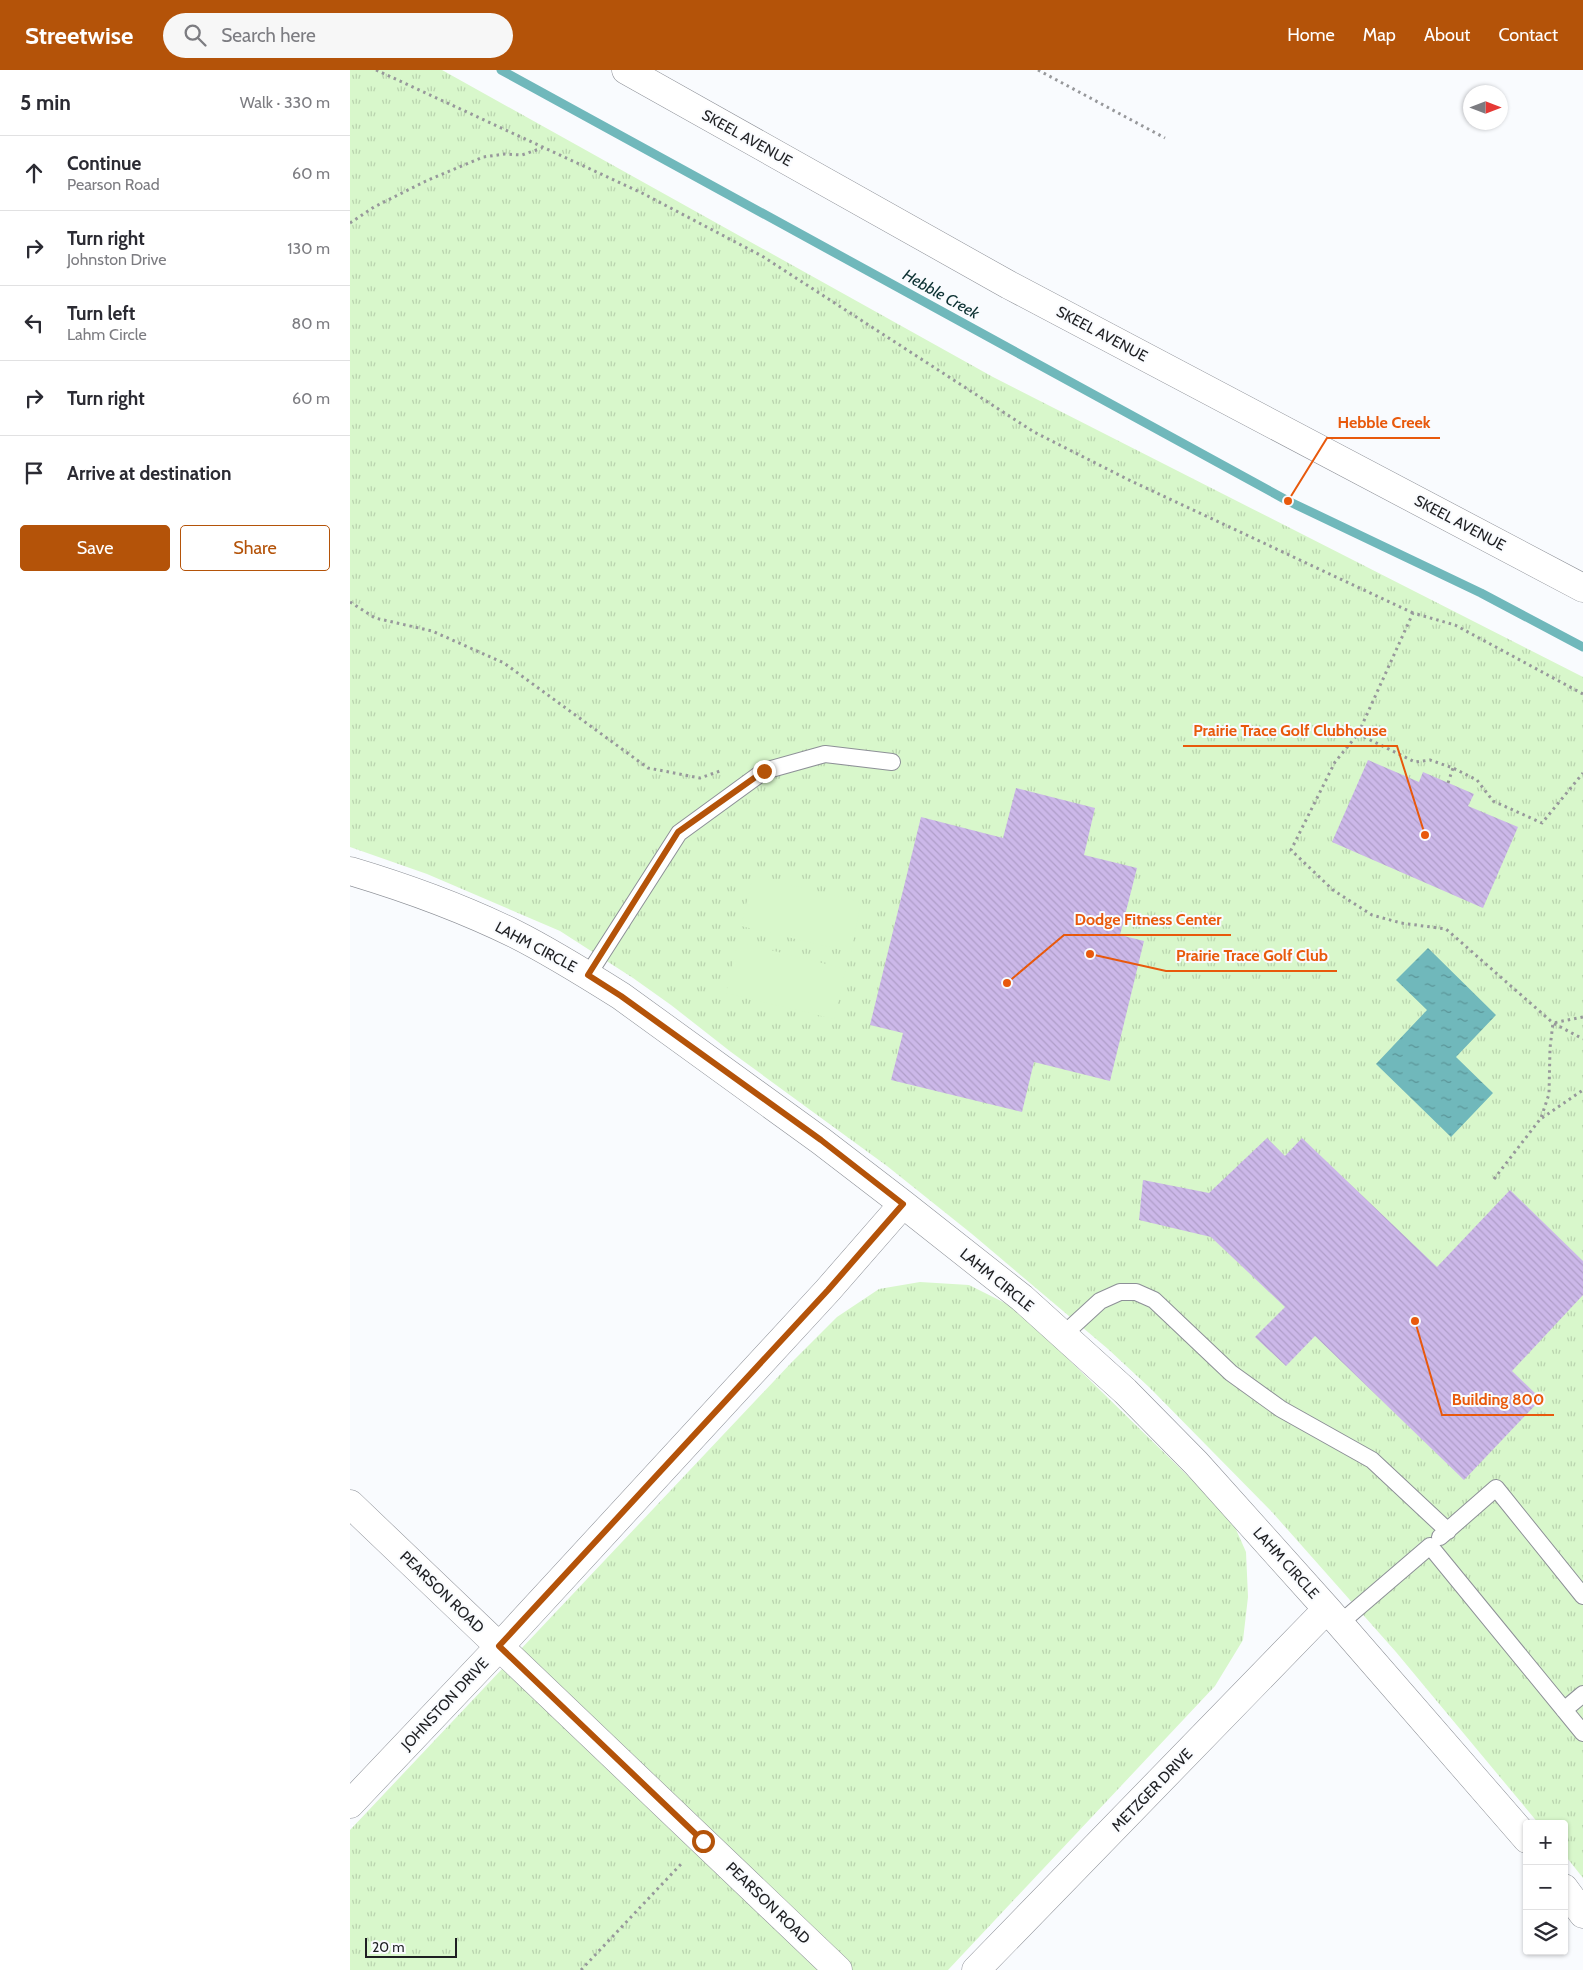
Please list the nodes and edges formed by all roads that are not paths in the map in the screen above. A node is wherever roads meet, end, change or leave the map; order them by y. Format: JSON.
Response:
{"nodes":[{"id":1,"x":626,"y":70,"type":"edge"},
{"id":2,"x":1583,"y":588,"type":"edge"},
{"id":3,"x":892,"y":762,"type":"dead end"},
{"id":4,"x":350,"y":871,"type":"edge"},
{"id":5,"x":588,"y":975,"type":"junction"},
{"id":6,"x":903,"y":1204,"type":"junction"},
{"id":7,"x":1063,"y":1335,"type":"junction"},
{"id":8,"x":350,"y":1504,"type":"edge"},
{"id":9,"x":1448,"y":1531,"type":"junction"},
{"id":10,"x":1430,"y":1546,"type":"junction"},
{"id":11,"x":1583,"y":1596,"type":"edge"},
{"id":12,"x":1333,"y":1617,"type":"junction"},
{"id":13,"x":499,"y":1646,"type":"junction"},
{"id":14,"x":1583,"y":1694,"type":"edge"},
{"id":15,"x":1564,"y":1710,"type":"junction"},
{"id":16,"x":1583,"y":1733,"type":"edge"},
{"id":17,"x":350,"y":1804,"type":"edge"},
{"id":18,"x":1523,"y":1834,"type":"edge"},
{"id":19,"x":1568,"y":1893,"type":"edge"},
{"id":20,"x":1583,"y":1914,"type":"edge"},
{"id":21,"x":838,"y":1970,"type":"edge"},
{"id":22,"x":976,"y":1970,"type":"edge"}],
"edges":[{"from":1,"to":2,"type":"street","name":"SKEEL AVENUE"},
{"from":3,"to":5,"type":"lane"},
{"from":4,"to":5,"type":"street","name":"LAHM CIRCLE"},
{"from":5,"to":6,"type":"street","name":"LAHM CIRCLE"},
{"from":6,"to":7,"type":"street","name":"LAHM CIRCLE"},
{"from":6,"to":13,"type":"street","name":"JOHNSTON DRIVE"},
{"from":7,"to":9,"type":"lane"},
{"from":7,"to":12,"type":"street","name":"LAHM CIRCLE"},
{"from":8,"to":13,"type":"street","name":"PEARSON ROAD"},
{"from":9,"to":10,"type":"lane"},
{"from":9,"to":11,"type":"lane"},
{"from":10,"to":12,"type":"lane"},
{"from":10,"to":15,"type":"lane"},
{"from":12,"to":18,"type":"street","name":"LAHM CIRCLE"},
{"from":12,"to":22,"type":"street","name":"METZGER DRIVE"},
{"from":13,"to":17,"type":"street","name":"JOHNSTON DRIVE"},
{"from":13,"to":21,"type":"street","name":"PEARSON ROAD"},
{"from":14,"to":15,"type":"lane"},
{"from":15,"to":16,"type":"lane"},
{"from":19,"to":20,"type":"street"}]}
